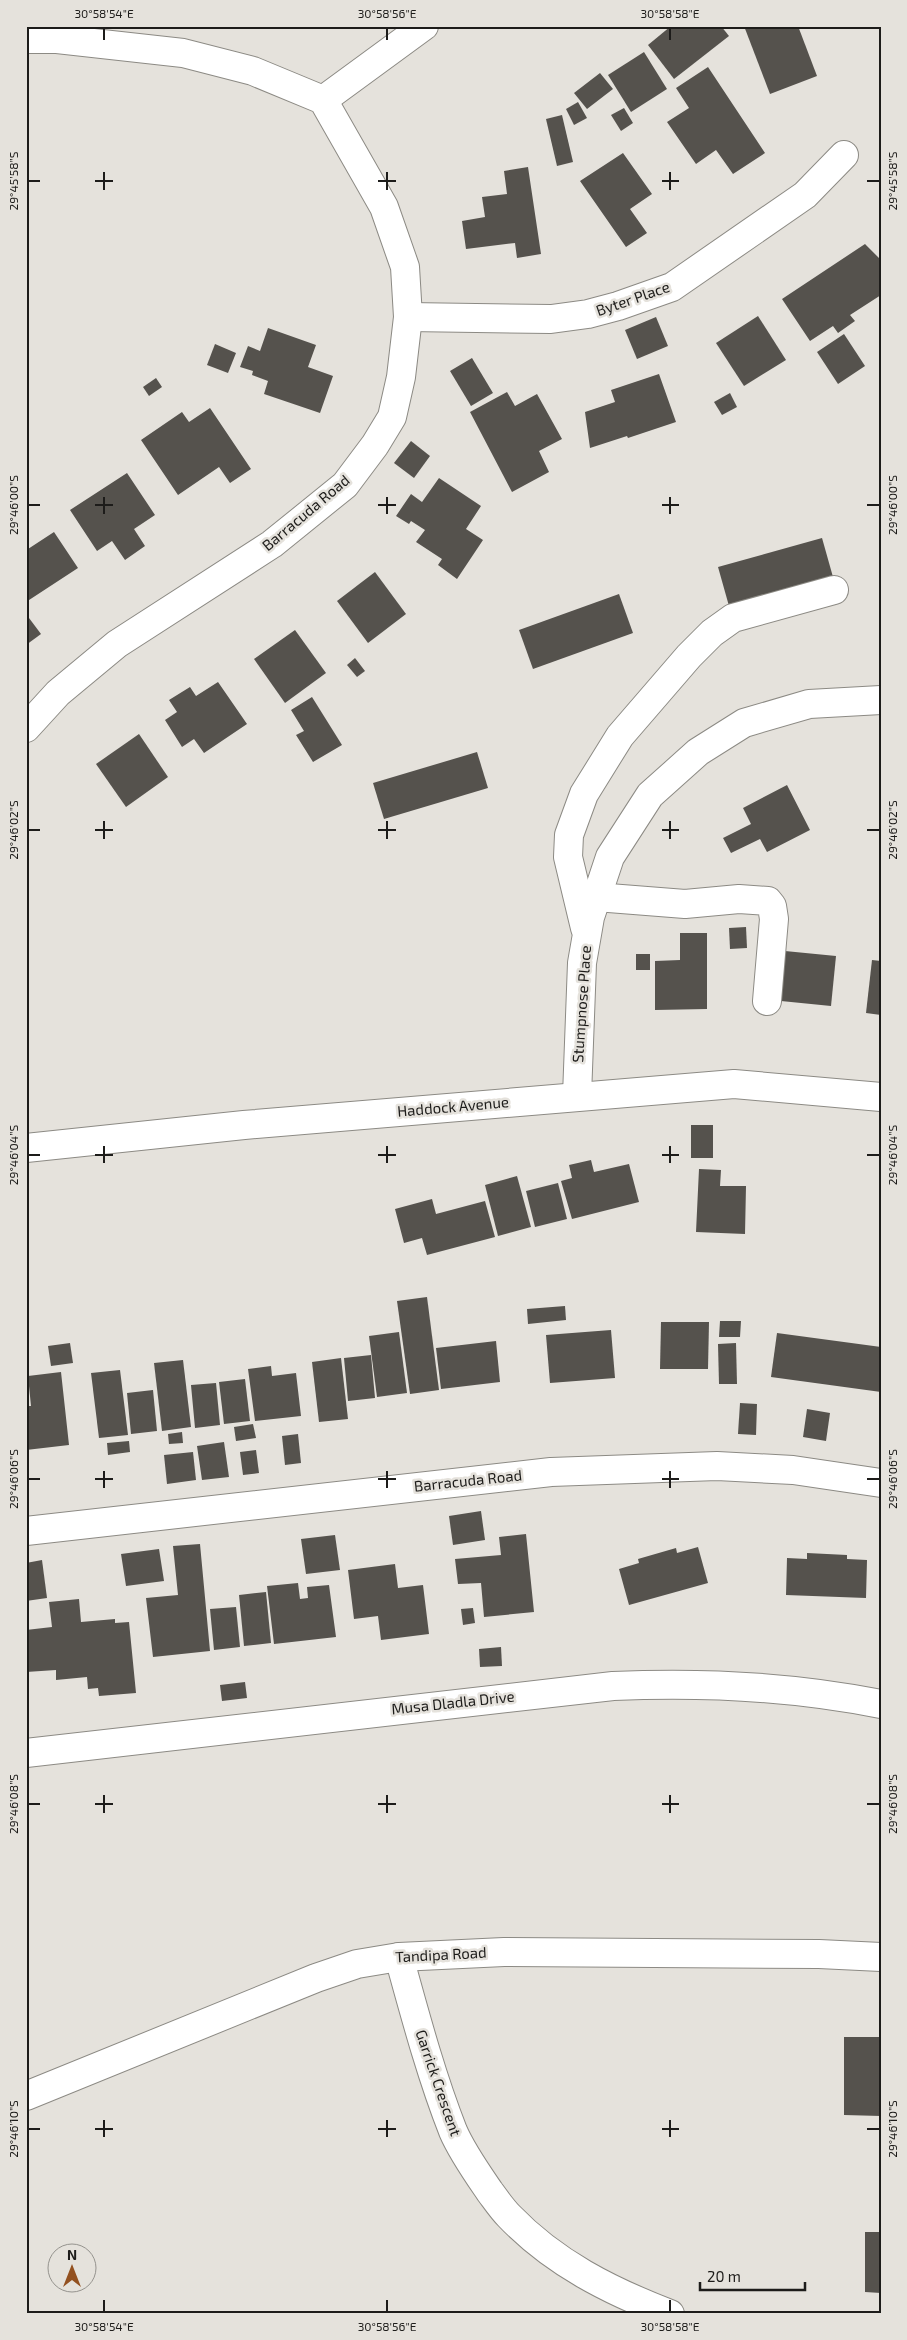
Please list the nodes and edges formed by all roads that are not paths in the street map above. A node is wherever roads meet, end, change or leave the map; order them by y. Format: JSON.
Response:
{"nodes":[{"id":1,"x":424,"y":26,"type":"edge"},
{"id":2,"x":26,"y":39,"type":"edge"},
{"id":3,"x":323,"y":100,"type":"junction"},
{"id":4,"x":844,"y":155,"type":"dead end"},
{"id":5,"x":408,"y":317,"type":"junction"},
{"id":6,"x":834,"y":590,"type":"dead end"},
{"id":7,"x":881,"y":700,"type":"edge"},
{"id":8,"x":26,"y":728,"type":"edge"},
{"id":9,"x":596,"y":897,"type":"junction"},
{"id":10,"x":587,"y":934,"type":"junction"},
{"id":11,"x":767,"y":1001,"type":"dead end"},
{"id":12,"x":577,"y":1096,"type":"junction"},
{"id":13,"x":881,"y":1097,"type":"edge"},
{"id":14,"x":26,"y":1148,"type":"edge"},
{"id":15,"x":881,"y":1483,"type":"edge"},
{"id":16,"x":26,"y":1531,"type":"edge"},
{"id":17,"x":881,"y":1704,"type":"edge"},
{"id":18,"x":26,"y":1753,"type":"edge"},
{"id":19,"x":399,"y":1956,"type":"junction"},
{"id":20,"x":881,"y":1957,"type":"edge"},
{"id":21,"x":26,"y":2096,"type":"edge"},
{"id":22,"x":670,"y":2314,"type":"edge"}],
"edges":[{"from":1,"to":3,"type":"street"},
{"from":2,"to":3,"type":"street"},
{"from":3,"to":5,"type":"street","name":"Barracuda Road"},
{"from":4,"to":5,"type":"street","name":"Byter Place"},
{"from":5,"to":8,"type":"street","name":"Barracuda Road"},
{"from":6,"to":10,"type":"street"},
{"from":7,"to":9,"type":"street","name":"Stumpnose Place"},
{"from":9,"to":10,"type":"street","name":"Stumpnose Place"},
{"from":9,"to":11,"type":"street"},
{"from":10,"to":12,"type":"street","name":"Stumpnose Place"},
{"from":12,"to":13,"type":"street","name":"Haddock Avenue"},
{"from":12,"to":14,"type":"street","name":"Haddock Avenue"},
{"from":15,"to":16,"type":"street","name":"Barracuda Road"},
{"from":17,"to":18,"type":"street","name":"Musa Dladla Drive"},
{"from":19,"to":20,"type":"street","name":"Tandipa Road"},
{"from":19,"to":21,"type":"street","name":"Tandipa Road"},
{"from":19,"to":22,"type":"street","name":"Garrick Crescent"}]}
